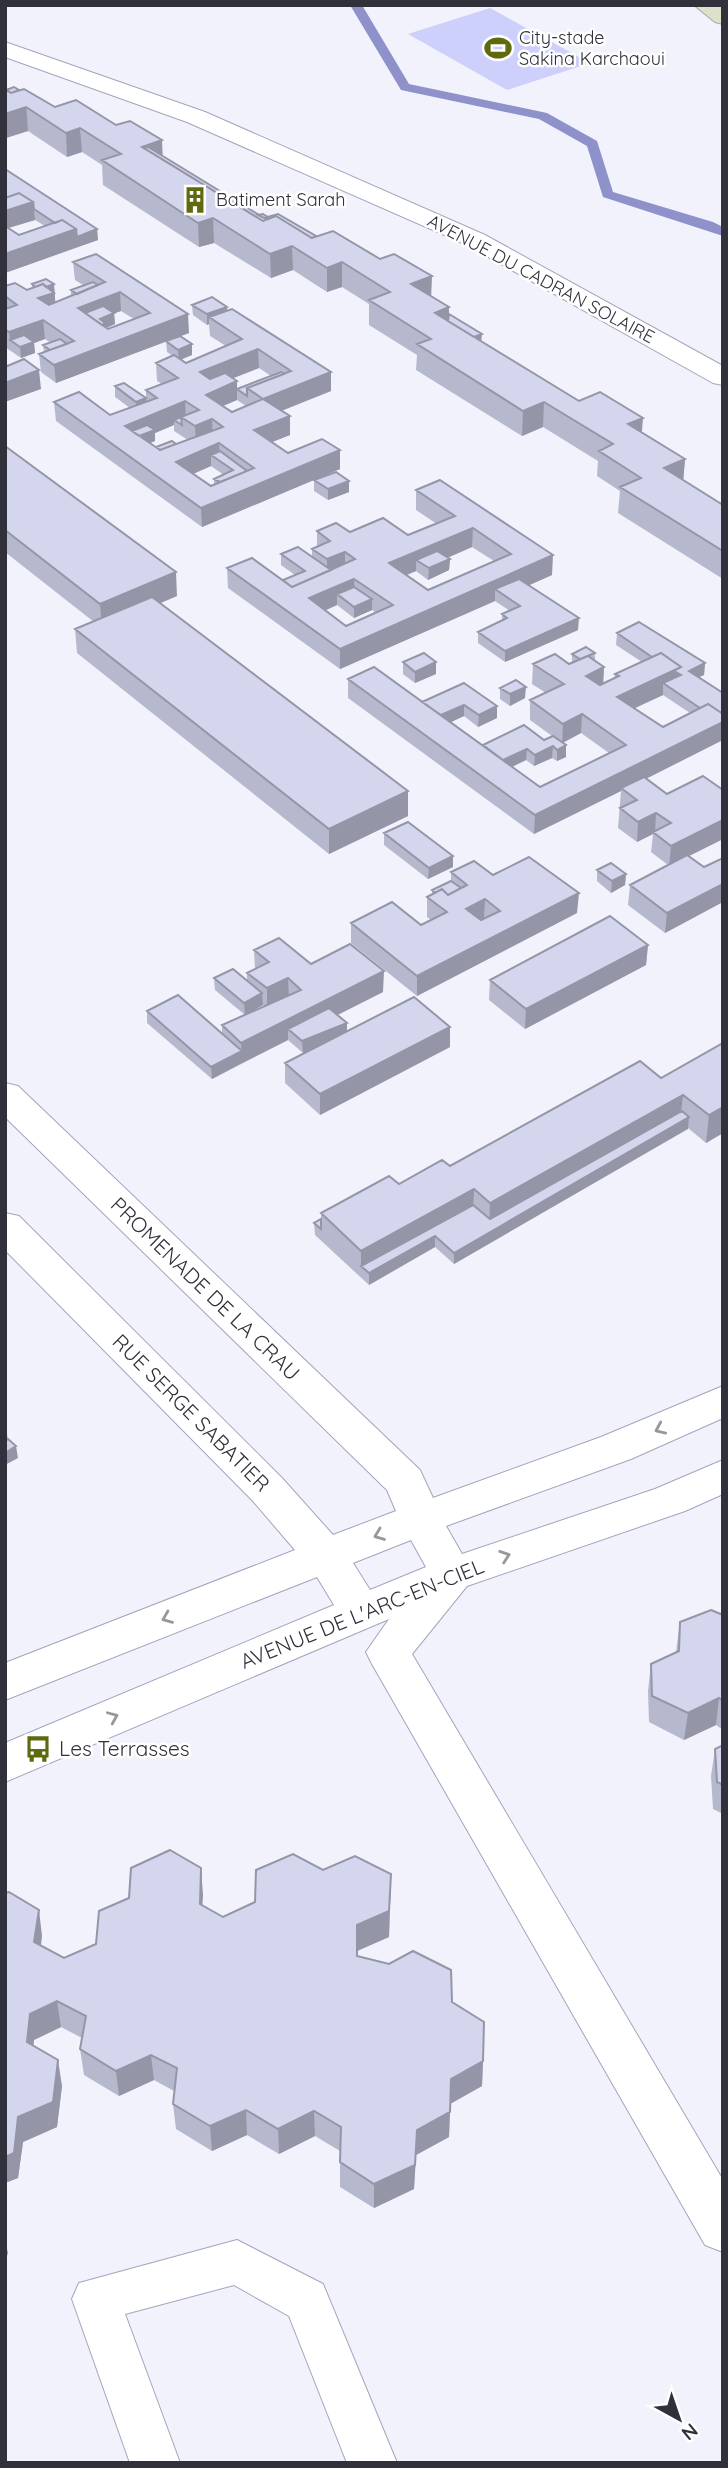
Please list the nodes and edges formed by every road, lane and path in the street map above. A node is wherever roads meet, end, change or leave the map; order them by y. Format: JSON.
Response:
{"nodes":[{"id":1,"x":705,"y":5,"type":"edge"},
{"id":2,"x":723,"y":18,"type":"edge"},
{"id":3,"x":5,"y":49,"type":"edge"},
{"id":4,"x":723,"y":377,"type":"edge"},
{"id":5,"x":5,"y":1096,"type":"edge"},
{"id":6,"x":5,"y":1226,"type":"edge"},
{"id":7,"x":723,"y":1401,"type":"edge"},
{"id":8,"x":723,"y":1476,"type":"edge"},
{"id":9,"x":413,"y":1500,"type":"junction"},
{"id":10,"x":325,"y":1555,"type":"junction"},
{"id":11,"x":452,"y":1574,"type":"junction"},
{"id":12,"x":361,"y":1612,"type":"junction"},
{"id":13,"x":5,"y":1682,"type":"edge"},
{"id":14,"x":5,"y":1763,"type":"edge"},
{"id":15,"x":723,"y":2228,"type":"edge"},
{"id":16,"x":155,"y":2463,"type":"edge"},
{"id":17,"x":372,"y":2463,"type":"edge"}],
"edges":[{"from":1,"to":2,"type":"main road"},
{"from":3,"to":4,"type":"street","name":"AVENUE DU CADRAN SOLAIRE"},
{"from":5,"to":9,"type":"street","name":"PROMENADE DE LA CRAU"},
{"from":6,"to":10,"type":"street","name":"RUE SERGE SABATIER"},
{"from":7,"to":9,"type":"street","one_way":true},
{"from":11,"to":8,"type":"street","name":"AVENUE DE L'ARC-EN-CIEL","one_way":true},
{"from":9,"to":10,"type":"street","one_way":true},
{"from":9,"to":11,"type":"street","name":"PROMENADE DE LA CRAU"},
{"from":10,"to":12,"type":"street","name":"RUE SERGE SABATIER"},
{"from":10,"to":13,"type":"street","one_way":true},
{"from":11,"to":12,"type":"street","name":"AVENUE DE L'ARC-EN-CIEL"},
{"from":11,"to":15,"type":"street"},
{"from":14,"to":12,"type":"street","name":"AVENUE DE L'ARC-EN-CIEL","one_way":true},
{"from":16,"to":17,"type":"lane"}]}
